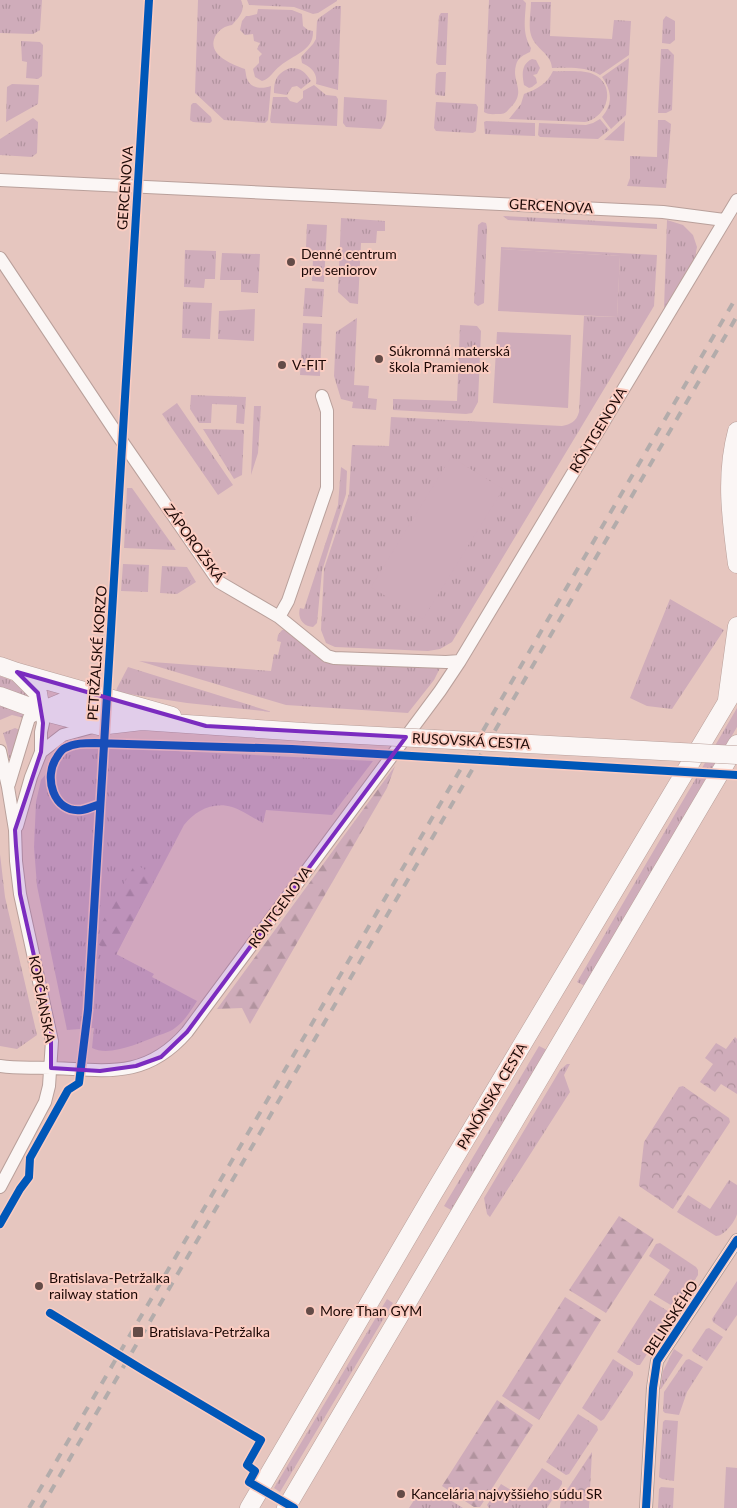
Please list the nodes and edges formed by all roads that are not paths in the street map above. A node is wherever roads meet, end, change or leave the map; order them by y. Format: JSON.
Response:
{"nodes":[{"id":1,"x":0,"y":180,"type":"edge"},
{"id":2,"x":737,"y":200,"type":"edge"},
{"id":3,"x":724,"y":220,"type":"junction"},
{"id":4,"x":0,"y":258,"type":"edge"},
{"id":5,"x":322,"y":396,"type":"dead end"},
{"id":6,"x":737,"y":430,"type":"edge"},
{"id":7,"x":737,"y":564,"type":"edge"},
{"id":8,"x":279,"y":617,"type":"junction"},
{"id":9,"x":737,"y":626,"type":"edge"},
{"id":10,"x":460,"y":661,"type":"junction"},
{"id":11,"x":0,"y":666,"type":"edge"},
{"id":12,"x":17,"y":672,"type":"junction"},
{"id":13,"x":737,"y":685,"type":"edge"},
{"id":14,"x":0,"y":696,"type":"edge"},
{"id":15,"x":726,"y":703,"type":"junction"},
{"id":16,"x":41,"y":711,"type":"junction"},
{"id":17,"x":142,"y":721,"type":"junction"},
{"id":18,"x":99,"y":726,"type":"junction"},
{"id":19,"x":206,"y":726,"type":"junction"},
{"id":20,"x":737,"y":744,"type":"edge"},
{"id":21,"x":0,"y":751,"type":"edge"},
{"id":22,"x":41,"y":752,"type":"junction"},
{"id":23,"x":737,"y":755,"type":"edge"},
{"id":24,"x":8,"y":787,"type":"junction"},
{"id":25,"x":15,"y":830,"type":"junction"},
{"id":26,"x":0,"y":1066,"type":"edge"},
{"id":27,"x":51,"y":1068,"type":"junction"},
{"id":28,"x":0,"y":1187,"type":"edge"},
{"id":29,"x":737,"y":1240,"type":"edge"},
{"id":30,"x":249,"y":1508,"type":"edge"},
{"id":31,"x":286,"y":1508,"type":"edge"},
{"id":32,"x":646,"y":1508,"type":"edge"}],
"edges":[{"from":1,"to":3,"type":"street","name":"GERCENOVA"},
{"from":2,"to":3,"type":"street","name":"RÖNTGENOVA"},
{"from":3,"to":10,"type":"street","name":"RÖNTGENOVA"},
{"from":4,"to":8,"type":"street","name":"ZÁPOROŽSKÁ"},
{"from":5,"to":8,"type":"street"},
{"from":6,"to":7,"type":"main road"},
{"from":8,"to":10,"type":"street"},
{"from":9,"to":15,"type":"main road"},
{"from":10,"to":27,"type":"street","name":"RÖNTGENOVA"},
{"from":11,"to":12,"type":"main road","name":"RUSOVSKÁ CESTA"},
{"from":12,"to":16,"type":"main road"},
{"from":12,"to":19,"type":"main road","name":"RUSOVSKÁ CESTA"},
{"from":13,"to":15,"type":"main road","name":"PANÓNSKA CESTA"},
{"from":14,"to":16,"type":"main road","name":"RUSOVSKÁ CESTA"},
{"from":15,"to":30,"type":"main road","name":"PANÓNSKA CESTA"},
{"from":16,"to":17,"type":"main road"},
{"from":16,"to":18,"type":"main road","name":"RUSOVSKÁ CESTA"},
{"from":16,"to":22,"type":"street","name":"KOPČIANSKA"},
{"from":16,"to":24,"type":"street","name":"KOPČIANSKA"},
{"from":17,"to":18,"type":"main road","name":"RUSOVSKÁ CESTA"},
{"from":17,"to":19,"type":"main road","name":"RUSOVSKÁ CESTA"},
{"from":18,"to":22,"type":"street"},
{"from":19,"to":23,"type":"main road","name":"RUSOVSKÁ CESTA","bridge":true},
{"from":20,"to":31,"type":"main road"},
{"from":21,"to":24,"type":"street","name":"KOPČIANSKA"},
{"from":22,"to":25,"type":"street","name":"KOPČIANSKA"},
{"from":24,"to":25,"type":"street","name":"KOPČIANSKA"},
{"from":25,"to":27,"type":"street","name":"KOPČIANSKA"},
{"from":26,"to":27,"type":"street","name":"RÖNTGENOVA"},
{"from":27,"to":28,"type":"street","name":"KOPČIANSKA"},
{"from":29,"to":32,"type":"street","name":"BELINSKÉHO"}]}
